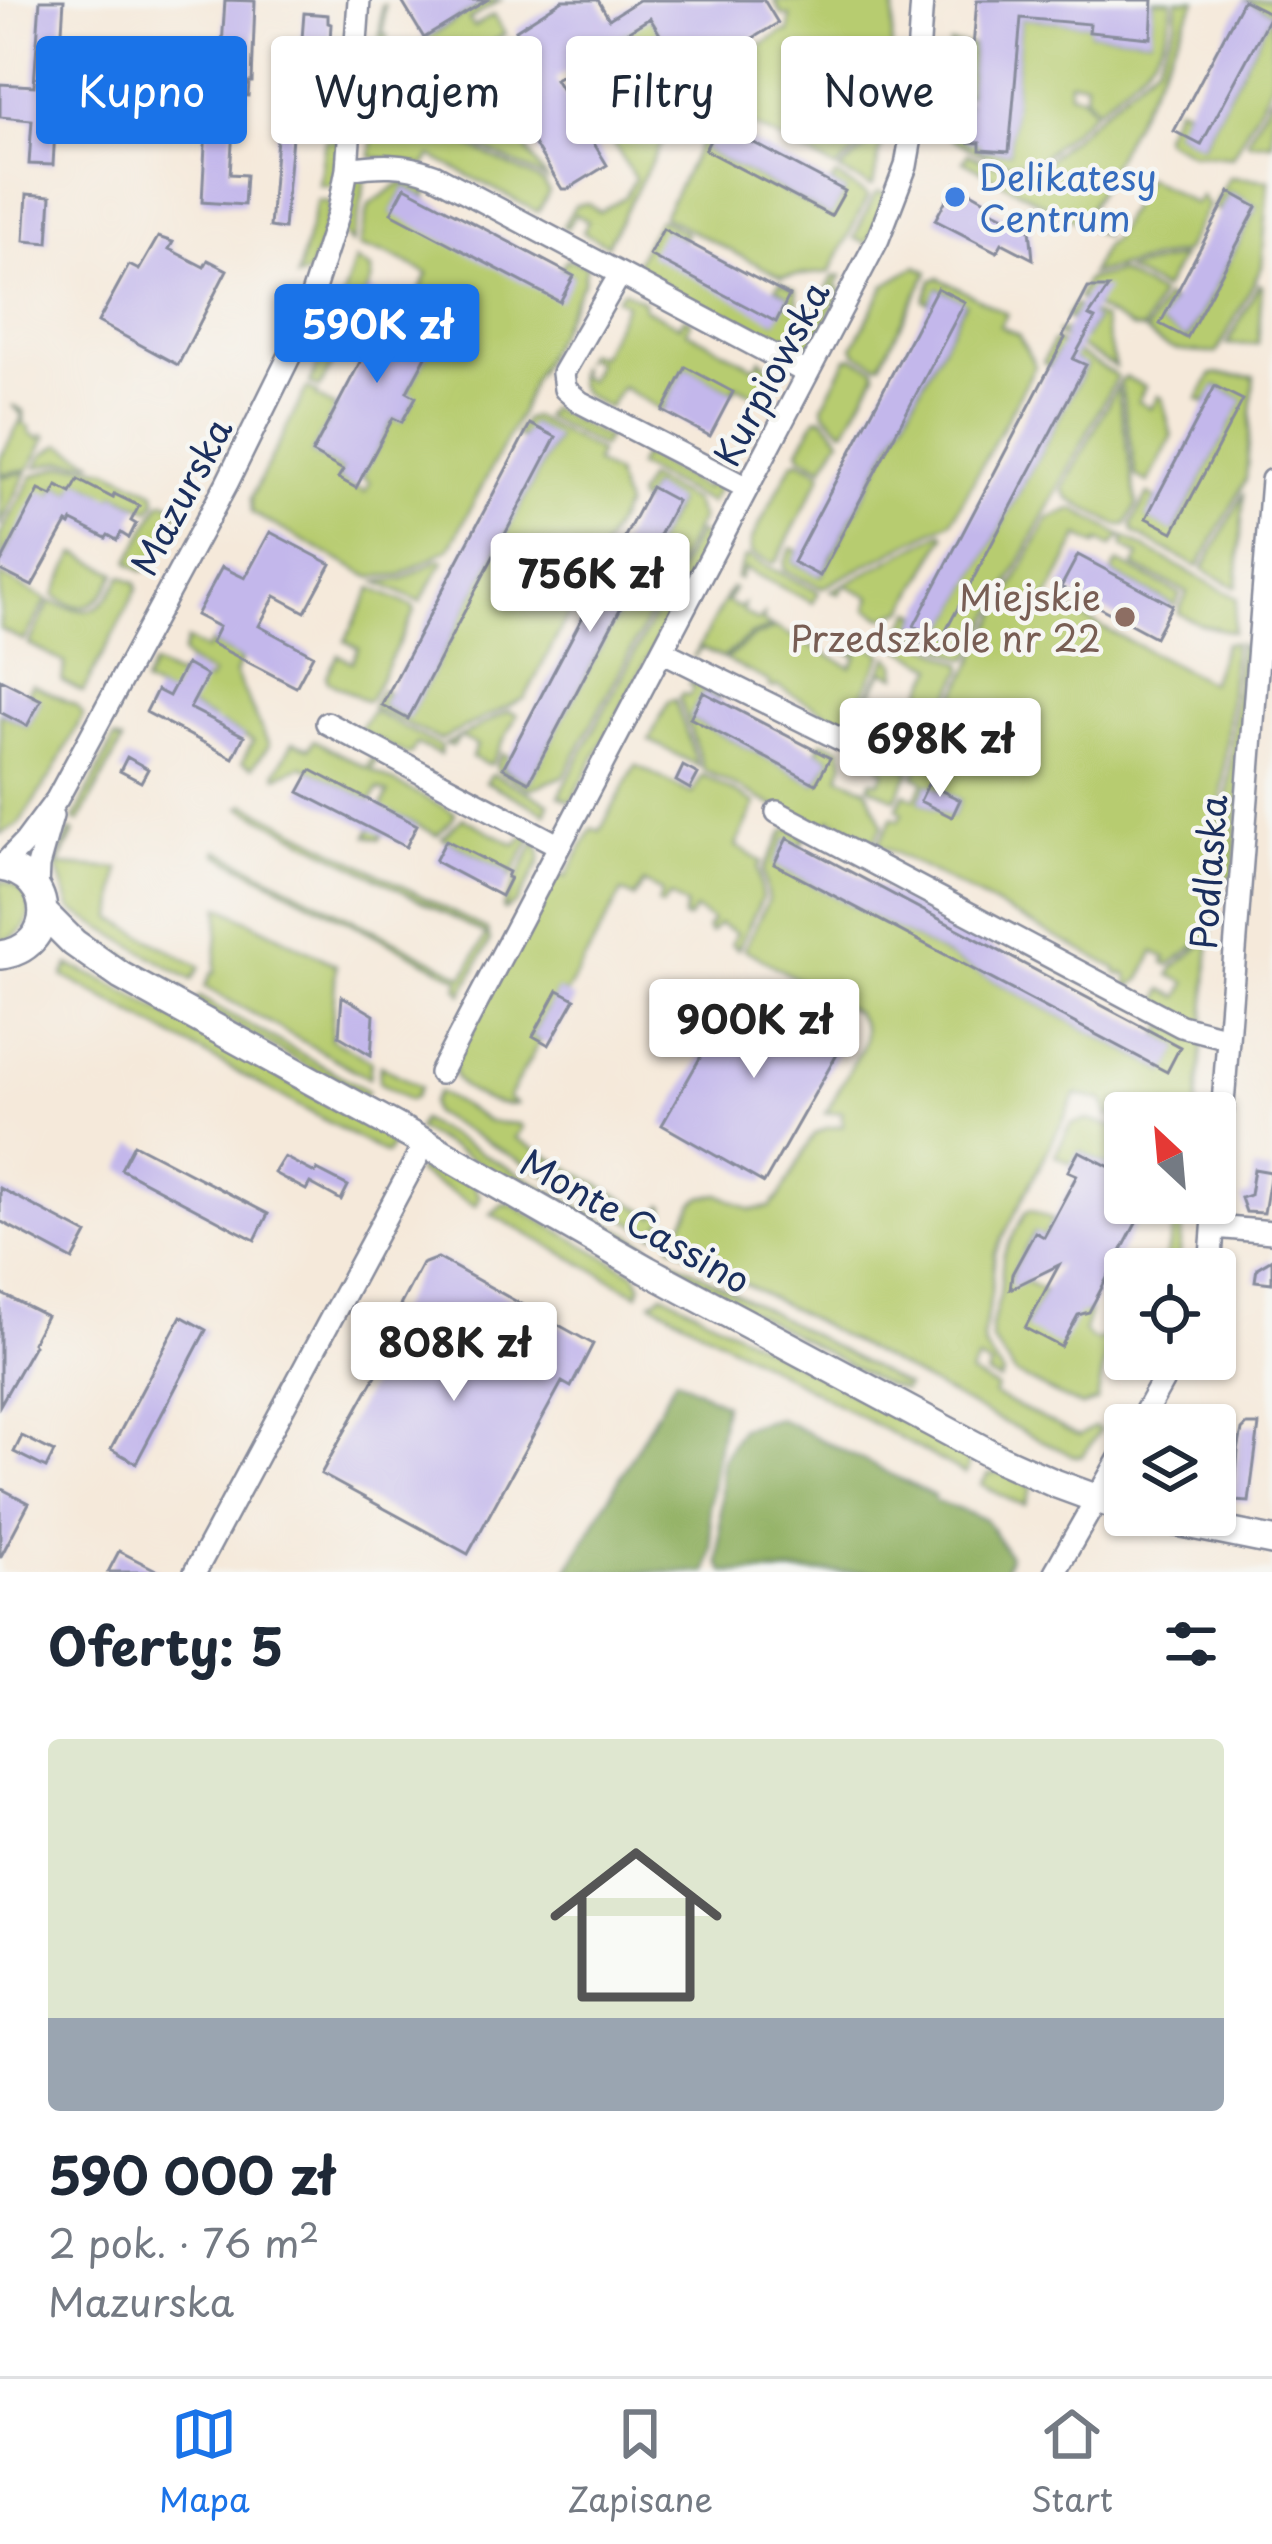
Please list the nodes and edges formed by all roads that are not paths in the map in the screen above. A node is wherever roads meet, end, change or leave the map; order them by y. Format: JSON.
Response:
{"nodes":[{"id":1,"x":359,"y":0,"type":"edge"},
{"id":2,"x":922,"y":0,"type":"edge"},
{"id":3,"x":347,"y":169,"type":"junction"},
{"id":4,"x":619,"y":276,"type":"junction"},
{"id":5,"x":807,"y":373,"type":"junction"},
{"id":6,"x":1272,"y":480,"type":"edge"},
{"id":7,"x":747,"y":488,"type":"junction"},
{"id":8,"x":662,"y":651,"type":"junction"},
{"id":9,"x":327,"y":722,"type":"dead end"},
{"id":10,"x":872,"y":755,"type":"dead end"},
{"id":11,"x":57,"y":799,"type":"junction"},
{"id":12,"x":777,"y":812,"type":"dead end"},
{"id":13,"x":558,"y":845,"type":"junction"},
{"id":14,"x":1,"y":866,"type":"edge"},
{"id":15,"x":40,"y":900,"type":"junction"},
{"id":16,"x":29,"y":944,"type":"junction"},
{"id":17,"x":0,"y":955,"type":"edge"},
{"id":18,"x":121,"y":976,"type":"junction"},
{"id":19,"x":1228,"y":1038,"type":"junction"},
{"id":20,"x":440,"y":1073,"type":"dead end"},
{"id":21,"x":425,"y":1143,"type":"junction"},
{"id":22,"x":1215,"y":1227,"type":"junction"},
{"id":23,"x":1272,"y":1232,"type":"edge"},
{"id":24,"x":1212,"y":1248,"type":"edge"},
{"id":25,"x":1104,"y":1486,"type":"edge"},
{"id":26,"x":1096,"y":1500,"type":"junction"},
{"id":27,"x":1104,"y":1502,"type":"edge"},
{"id":28,"x":1236,"y":1533,"type":"edge"},
{"id":29,"x":1272,"y":1540,"type":"edge"},
{"id":30,"x":195,"y":1572,"type":"edge"},
{"id":31,"x":1055,"y":1572,"type":"edge"}],
"edges":[{"from":1,"to":3,"type":"street","name":"Mazurska"},
{"from":2,"to":5,"type":"street","name":"Kurpiowska"},
{"from":3,"to":4,"type":"street"},
{"from":3,"to":11,"type":"street","name":"Mazurska"},
{"from":4,"to":5,"type":"street"},
{"from":4,"to":7,"type":"street"},
{"from":5,"to":7,"type":"street","name":"Kurpiowska"},
{"from":6,"to":19,"type":"street","name":"Podlaska"},
{"from":7,"to":8,"type":"street","name":"Kurpiowska"},
{"from":8,"to":10,"type":"street"},
{"from":8,"to":13,"type":"street","name":"Kurpiowska"},
{"from":9,"to":13,"type":"street"},
{"from":11,"to":14,"type":"street","name":"Mazurska"},
{"from":11,"to":15,"type":"street","name":"Mazurska"},
{"from":12,"to":19,"type":"street"},
{"from":13,"to":20,"type":"street","name":"Kurpiowska"},
{"from":14,"to":15,"type":"main road","name":"Monte Cassino"},
{"from":15,"to":16,"type":"main road"},
{"from":15,"to":18,"type":"main road","name":"Monte Cassino"},
{"from":16,"to":17,"type":"main road"},
{"from":16,"to":18,"type":"main road","name":"Monte Cassino"},
{"from":18,"to":21,"type":"main road","name":"Monte Cassino"},
{"from":19,"to":22,"type":"street","name":"Podlaska"},
{"from":21,"to":26,"type":"main road","name":"Monte Cassino"},
{"from":21,"to":30,"type":"street"},
{"from":22,"to":23,"type":"street"},
{"from":22,"to":24,"type":"street","name":"Podlaska"},
{"from":25,"to":26,"type":"street"},
{"from":26,"to":27,"type":"main road","name":"Monte Cassino"},
{"from":26,"to":31,"type":"street"},
{"from":28,"to":29,"type":"main road"}]}
